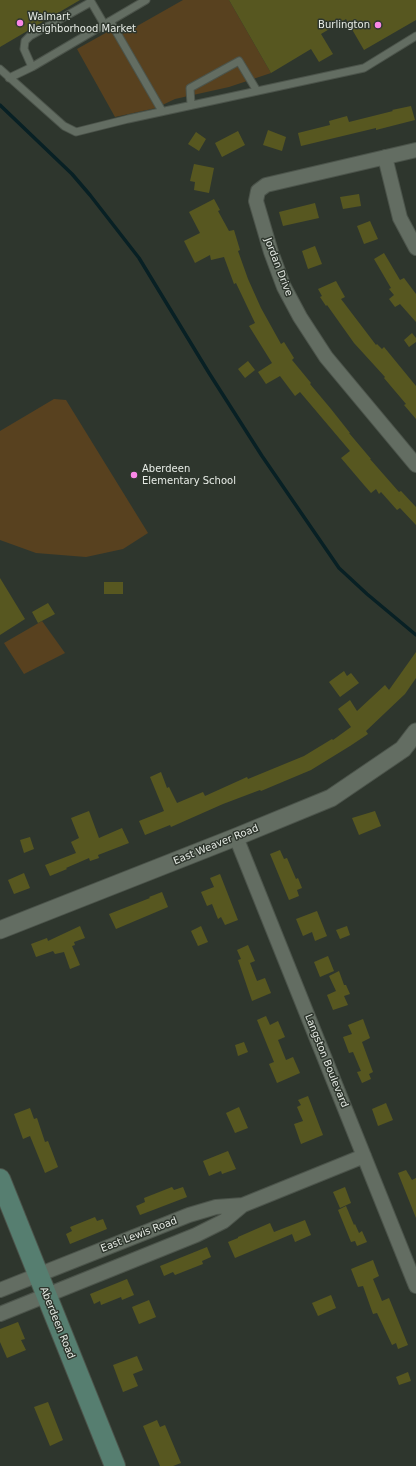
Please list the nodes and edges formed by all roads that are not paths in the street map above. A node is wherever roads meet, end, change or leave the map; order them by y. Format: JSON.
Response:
{"nodes":[{"id":1,"x":146,"y":0,"type":"edge"},
{"id":2,"x":91,"y":1,"type":"edge"},
{"id":3,"x":107,"y":22,"type":"junction"},
{"id":4,"x":416,"y":36,"type":"edge"},
{"id":5,"x":32,"y":67,"type":"junction"},
{"id":6,"x":0,"y":69,"type":"edge"},
{"id":7,"x":9,"y":78,"type":"junction"},
{"id":8,"x":257,"y":91,"type":"junction"},
{"id":9,"x":191,"y":105,"type":"junction"},
{"id":10,"x":162,"y":111,"type":"junction"},
{"id":11,"x":416,"y":150,"type":"edge"},
{"id":12,"x":385,"y":157,"type":"junction"},
{"id":13,"x":416,"y":248,"type":"edge"},
{"id":14,"x":416,"y":465,"type":"edge"},
{"id":15,"x":416,"y":732,"type":"edge"},
{"id":16,"x":236,"y":837,"type":"junction"},
{"id":17,"x":0,"y":930,"type":"edge"},
{"id":18,"x":364,"y":1156,"type":"junction"},
{"id":19,"x":0,"y":1179,"type":"edge"},
{"id":20,"x":242,"y":1205,"type":"junction"},
{"id":21,"x":38,"y":1274,"type":"junction"},
{"id":22,"x":416,"y":1286,"type":"edge"},
{"id":23,"x":0,"y":1290,"type":"edge"},
{"id":24,"x":47,"y":1296,"type":"junction"},
{"id":25,"x":0,"y":1314,"type":"edge"},
{"id":26,"x":115,"y":1466,"type":"edge"}],
"edges":[{"from":1,"to":3,"type":"lane"},
{"from":2,"to":3,"type":"lane"},
{"from":2,"to":5,"type":"lane"},
{"from":3,"to":5,"type":"lane"},
{"from":3,"to":10,"type":"lane"},
{"from":4,"to":8,"type":"lane"},
{"from":5,"to":7,"type":"lane"},
{"from":6,"to":7,"type":"lane"},
{"from":7,"to":10,"type":"lane"},
{"from":8,"to":9,"type":"lane"},
{"from":8,"to":9,"type":"lane"},
{"from":9,"to":10,"type":"lane"},
{"from":11,"to":12,"type":"street","name":"Jordan Drive"},
{"from":12,"to":13,"type":"street"},
{"from":12,"to":14,"type":"street","name":"Jordan Drive"},
{"from":15,"to":16,"type":"street","name":"East Weaver Road"},
{"from":16,"to":17,"type":"street","name":"East Weaver Road"},
{"from":16,"to":18,"type":"street","name":"Langston Boulevard"},
{"from":18,"to":20,"type":"street","name":"East Lewis Road"},
{"from":18,"to":22,"type":"street","name":"Langston Boulevard"},
{"from":19,"to":21,"type":"main road","name":"Aberdeen Road"},
{"from":20,"to":21,"type":"street","name":"East Lewis Road"},
{"from":20,"to":24,"type":"street","name":"East Lewis Road"},
{"from":21,"to":23,"type":"street","name":"East Lewis Road"},
{"from":21,"to":24,"type":"main road","name":"Aberdeen Road"},
{"from":24,"to":25,"type":"street","name":"East Lewis Road"},
{"from":24,"to":26,"type":"main road","name":"Aberdeen Road"}]}
